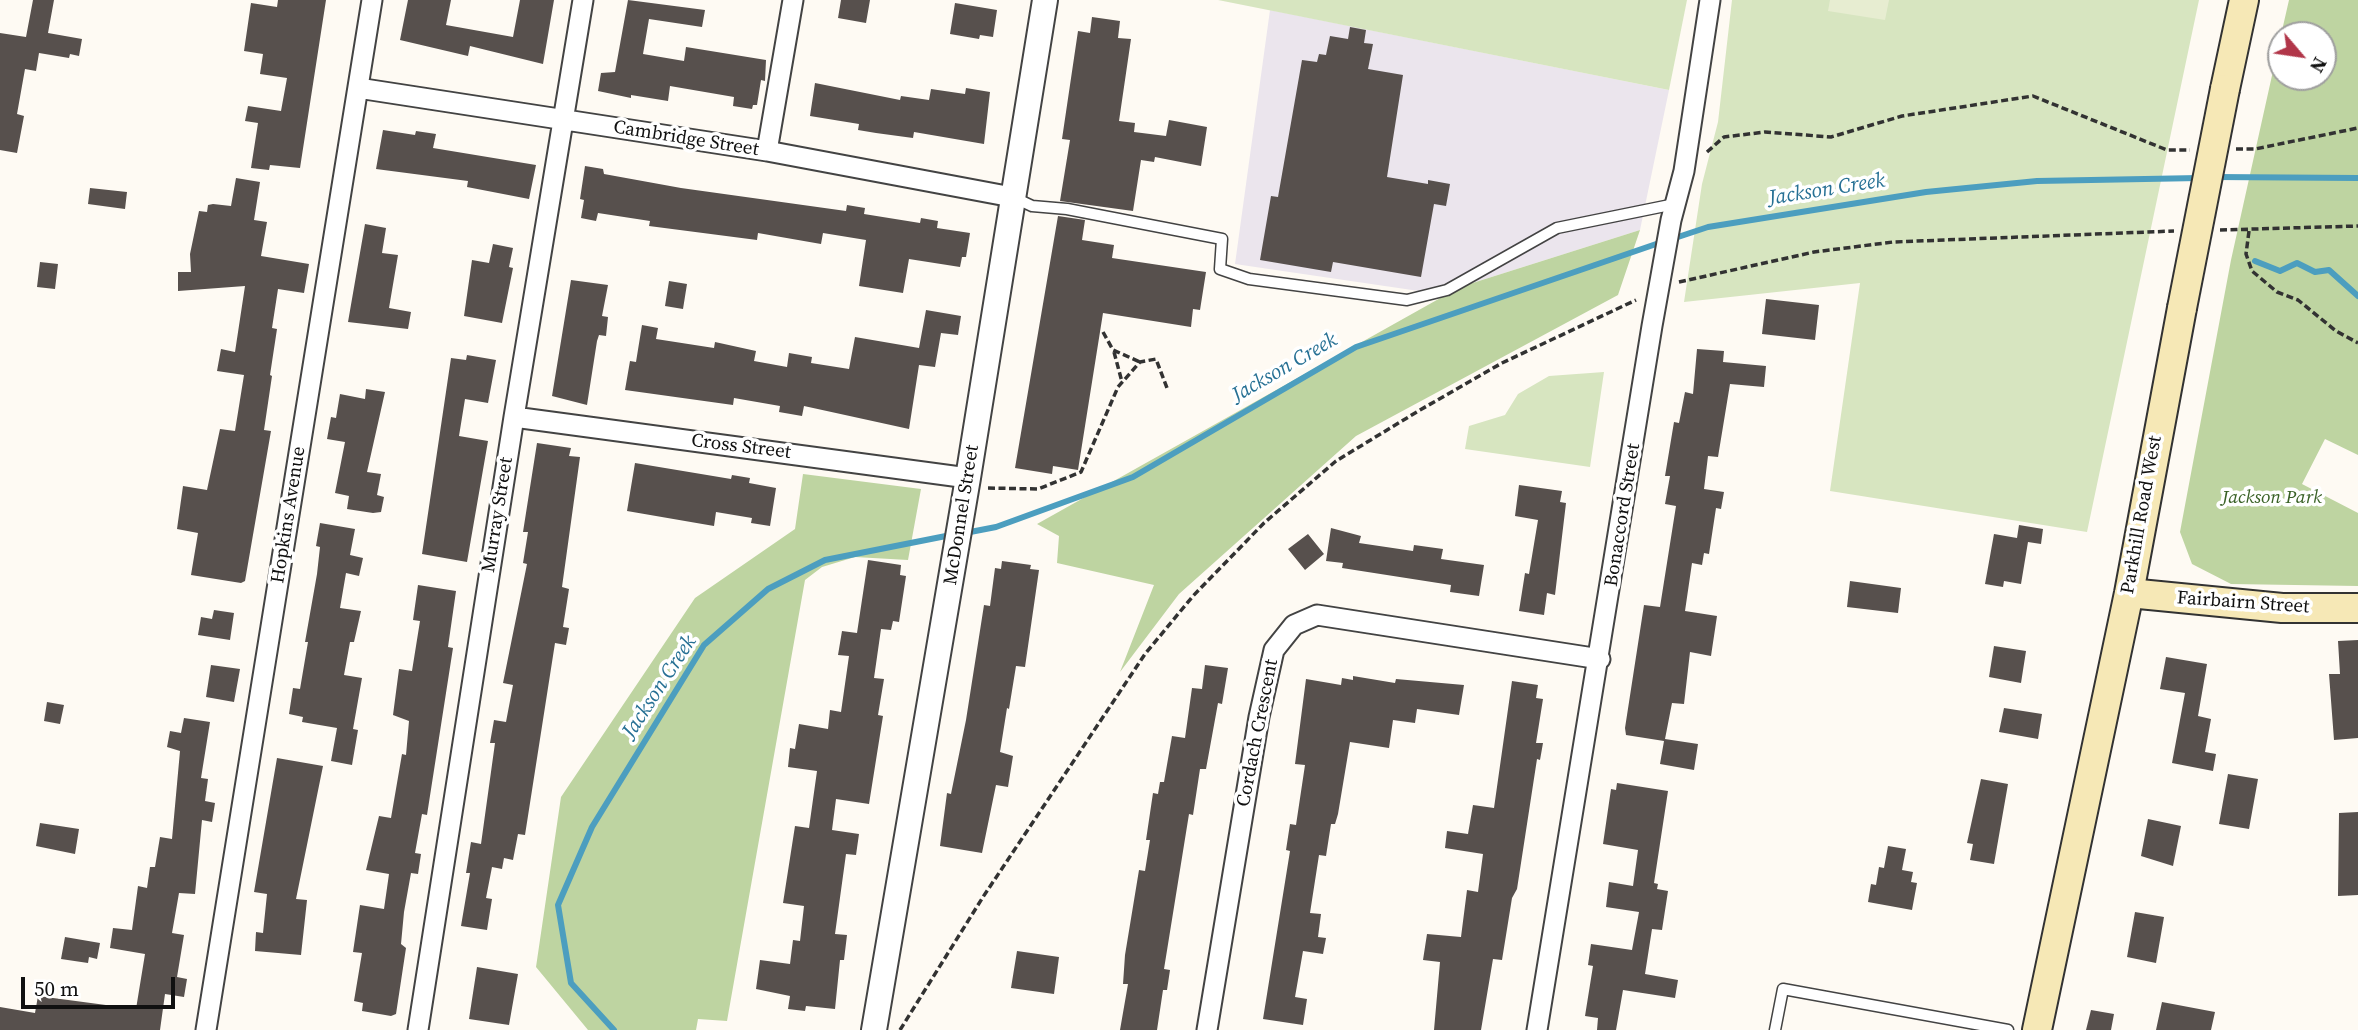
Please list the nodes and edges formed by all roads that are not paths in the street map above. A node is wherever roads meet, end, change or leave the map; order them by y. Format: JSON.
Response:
{"nodes":[{"id":1,"x":372,"y":0,"type":"edge"},
{"id":2,"x":583,"y":0,"type":"edge"},
{"id":3,"x":793,"y":0,"type":"edge"},
{"id":4,"x":1045,"y":0,"type":"edge"},
{"id":5,"x":1710,"y":0,"type":"edge"},
{"id":6,"x":2244,"y":0,"type":"edge"},
{"id":7,"x":358,"y":88,"type":"junction"},
{"id":8,"x":563,"y":120,"type":"junction"},
{"id":9,"x":767,"y":151,"type":"junction"},
{"id":10,"x":1012,"y":197,"type":"junction"},
{"id":11,"x":1673,"y":212,"type":"junction"},
{"id":12,"x":514,"y":417,"type":"junction"},
{"id":13,"x":974,"y":489,"type":"junction"},
{"id":14,"x":2129,"y":593,"type":"junction"},
{"id":15,"x":2358,"y":608,"type":"edge"},
{"id":16,"x":1600,"y":659,"type":"junction"},
{"id":17,"x":206,"y":1030,"type":"edge"},
{"id":18,"x":418,"y":1030,"type":"edge"},
{"id":19,"x":874,"y":1030,"type":"edge"},
{"id":20,"x":1207,"y":1030,"type":"edge"},
{"id":21,"x":1537,"y":1030,"type":"edge"},
{"id":22,"x":1775,"y":1030,"type":"edge"},
{"id":23,"x":2008,"y":1030,"type":"edge"},
{"id":24,"x":2037,"y":1030,"type":"edge"}],
"edges":[{"from":1,"to":7,"type":"street","name":"Hopkins Avenue"},
{"from":2,"to":8,"type":"street","name":"Murray Street"},
{"from":3,"to":9,"type":"street"},
{"from":4,"to":10,"type":"street","name":"McDonnel Street"},
{"from":5,"to":11,"type":"street","name":"Bonaccord Street"},
{"from":6,"to":14,"type":"main road","name":"Parkhill Road West","bridge":true},
{"from":7,"to":8,"type":"street","name":"Cambridge Street"},
{"from":7,"to":17,"type":"street","name":"Hopkins Avenue"},
{"from":8,"to":9,"type":"street","name":"Cambridge Street"},
{"from":8,"to":12,"type":"street","name":"Murray Street"},
{"from":9,"to":10,"type":"street","name":"Cambridge Street"},
{"from":10,"to":11,"type":"lane"},
{"from":10,"to":13,"type":"street","name":"McDonnel Street"},
{"from":11,"to":16,"type":"street","name":"Bonaccord Street"},
{"from":12,"to":13,"type":"street","name":"Cross Street"},
{"from":12,"to":18,"type":"street","name":"Murray Street"},
{"from":13,"to":19,"type":"street","name":"McDonnel Street"},
{"from":14,"to":15,"type":"main road","name":"Fairbairn Street"},
{"from":14,"to":24,"type":"main road","name":"Parkhill Road West"},
{"from":16,"to":20,"type":"street","name":"Cordach Crescent"},
{"from":16,"to":21,"type":"street","name":"Bonaccord Street"},
{"from":22,"to":23,"type":"lane"}]}
